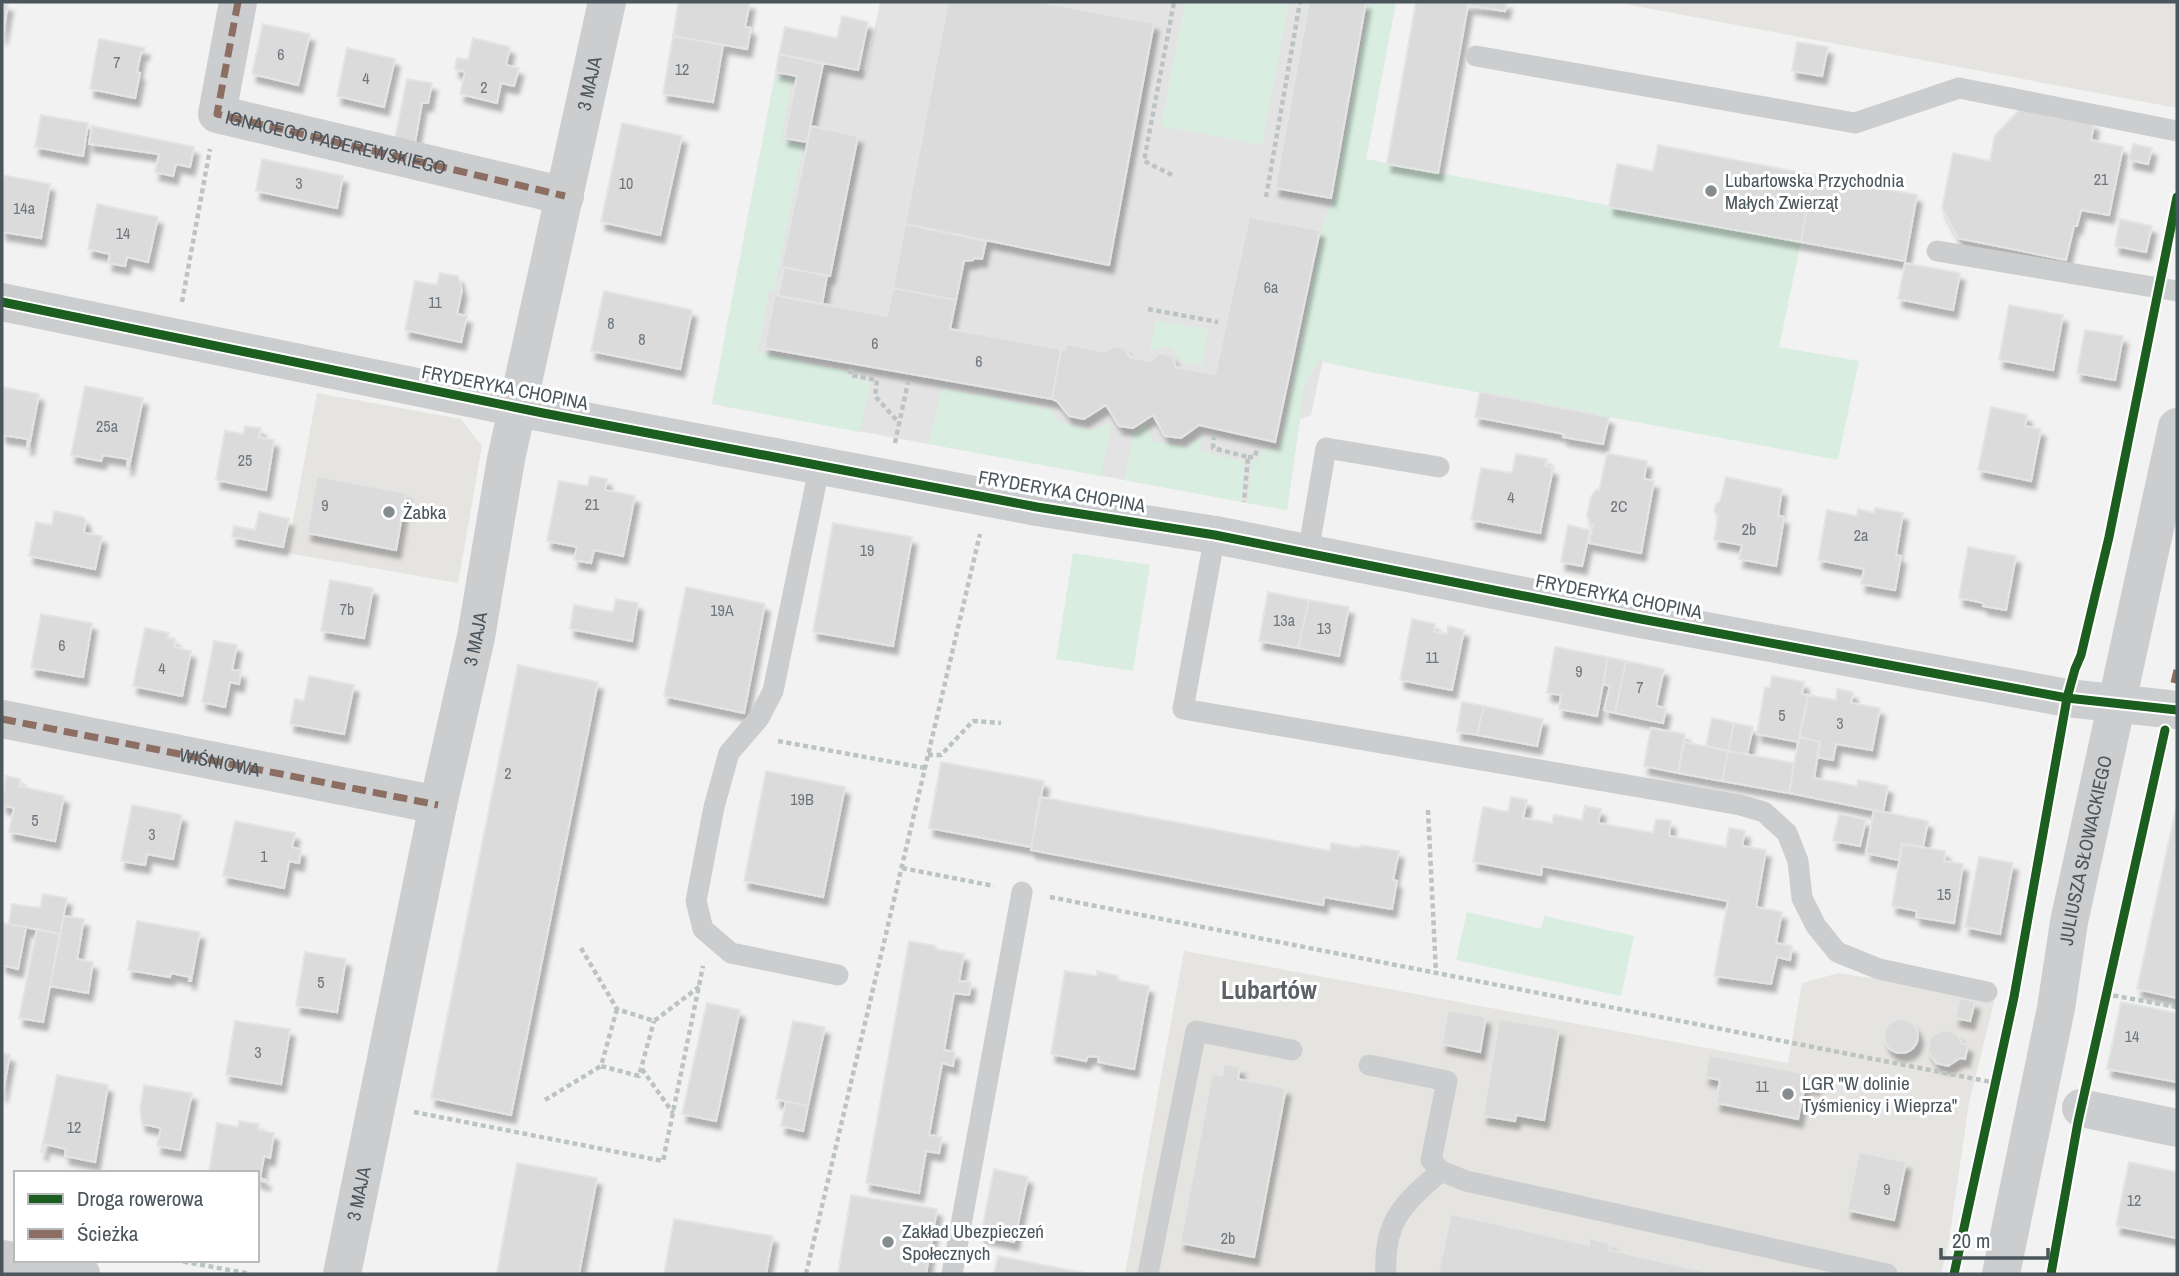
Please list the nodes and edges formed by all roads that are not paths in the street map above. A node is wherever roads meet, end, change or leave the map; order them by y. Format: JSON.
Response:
{"nodes":[{"id":1,"x":238,"y":2,"type":"edge"},
{"id":2,"x":607,"y":2,"type":"edge"},
{"id":3,"x":1476,"y":57,"type":"dead end"},
{"id":4,"x":2177,"y":131,"type":"edge"},
{"id":5,"x":565,"y":196,"type":"junction"},
{"id":6,"x":1937,"y":251,"type":"dead end"},
{"id":7,"x":2177,"y":291,"type":"edge"},
{"id":8,"x":2,"y":302,"type":"edge"},
{"id":9,"x":518,"y":408,"type":"junction"},
{"id":10,"x":2177,"y":427,"type":"edge"},
{"id":11,"x":820,"y":464,"type":"junction"},
{"id":12,"x":1439,"y":467,"type":"dead end"},
{"id":13,"x":1215,"y":535,"type":"junction"},
{"id":14,"x":1308,"y":553,"type":"junction"},
{"id":15,"x":2117,"y":704,"type":"junction"},
{"id":16,"x":2177,"y":710,"type":"edge"},
{"id":17,"x":2,"y":719,"type":"edge"},
{"id":18,"x":438,"y":805,"type":"junction"},
{"id":19,"x":1022,"y":892,"type":"road end"},
{"id":20,"x":838,"y":975,"type":"dead end"},
{"id":21,"x":1987,"y":992,"type":"dead end"},
{"id":22,"x":1292,"y":1050,"type":"dead end"},
{"id":23,"x":1369,"y":1065,"type":"dead end"},
{"id":24,"x":2081,"y":1108,"type":"dead end"},
{"id":25,"x":2177,"y":1128,"type":"edge"},
{"id":26,"x":1441,"y":1171,"type":"junction"},
{"id":27,"x":18,"y":1262,"type":"edge"},
{"id":28,"x":81,"y":1274,"type":"edge"},
{"id":29,"x":342,"y":1274,"type":"edge"},
{"id":30,"x":952,"y":1274,"type":"edge"},
{"id":31,"x":1148,"y":1274,"type":"edge"},
{"id":32,"x":1386,"y":1274,"type":"edge"},
{"id":33,"x":1886,"y":1274,"type":"edge"},
{"id":34,"x":2001,"y":1274,"type":"edge"}],
"edges":[{"from":1,"to":5,"type":"street","name":"IGNACEGO PADEREWSKIEGO"},
{"from":2,"to":5,"type":"street","name":"3 MAJA"},
{"from":3,"to":4,"type":"lane"},
{"from":5,"to":9,"type":"street","name":"3 MAJA"},
{"from":6,"to":7,"type":"lane"},
{"from":8,"to":9,"type":"street","name":"FRYDERYKA CHOPINA"},
{"from":9,"to":11,"type":"street","name":"FRYDERYKA CHOPINA"},
{"from":9,"to":18,"type":"street","name":"3 MAJA"},
{"from":10,"to":15,"type":"main road","name":"JULIUSZA SŁOWACKIEGO"},
{"from":11,"to":13,"type":"street","name":"FRYDERYKA CHOPINA"},
{"from":11,"to":20,"type":"lane"},
{"from":12,"to":14,"type":"lane"},
{"from":13,"to":14,"type":"street","name":"FRYDERYKA CHOPINA"},
{"from":13,"to":21,"type":"lane"},
{"from":14,"to":15,"type":"street","name":"FRYDERYKA CHOPINA"},
{"from":15,"to":16,"type":"street","name":"FRYDERYKA CHOPINA"},
{"from":15,"to":34,"type":"main road","name":"JULIUSZA SŁOWACKIEGO"},
{"from":17,"to":18,"type":"street","name":"WIŚNIOWA"},
{"from":18,"to":29,"type":"street","name":"3 MAJA"},
{"from":19,"to":30,"type":"lane"},
{"from":22,"to":31,"type":"lane"},
{"from":23,"to":26,"type":"lane"},
{"from":24,"to":25,"type":"street"},
{"from":26,"to":32,"type":"lane"},
{"from":26,"to":33,"type":"lane"},
{"from":27,"to":28,"type":"main road"}]}
